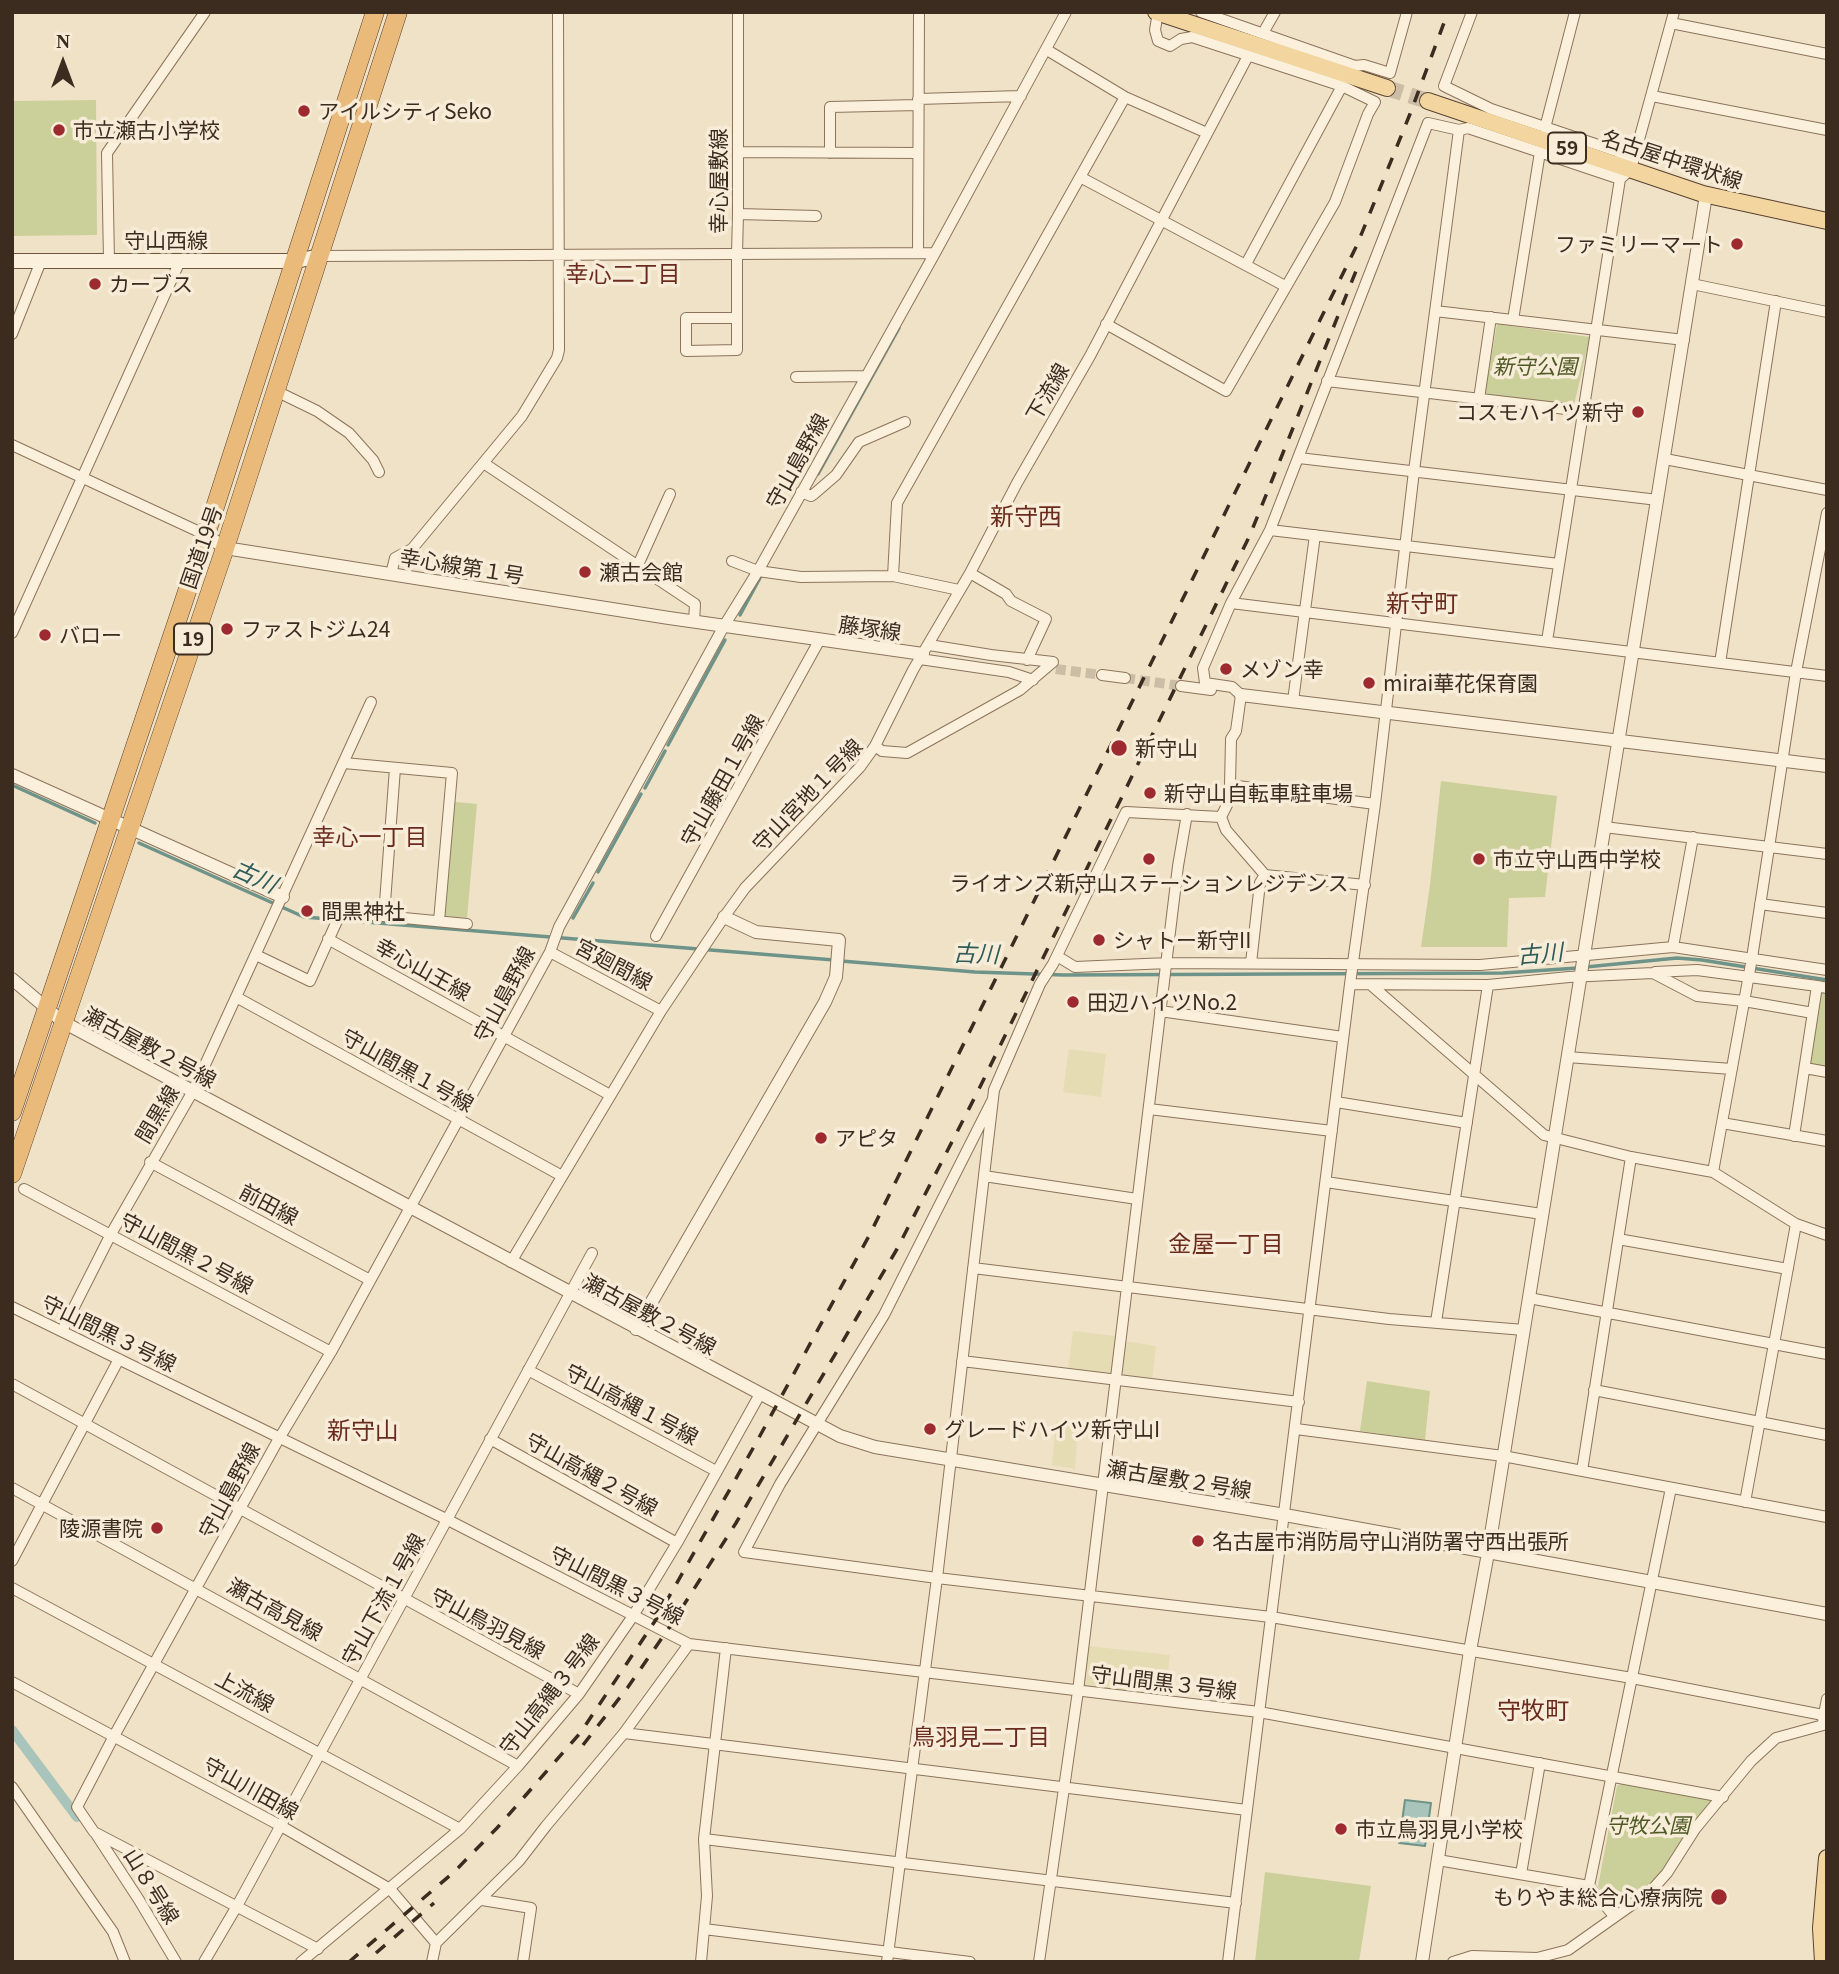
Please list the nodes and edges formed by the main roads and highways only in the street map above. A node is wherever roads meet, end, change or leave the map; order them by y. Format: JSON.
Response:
{"nodes":[{"id":1,"x":375,"y":12,"type":"edge"},
{"id":2,"x":398,"y":12,"type":"edge"},
{"id":3,"x":1157,"y":12,"type":"edge"},
{"id":4,"x":1387,"y":88,"type":"tunnel mouth"},
{"id":5,"x":1428,"y":101,"type":"tunnel mouth"},
{"id":6,"x":1827,"y":221,"type":"edge"},
{"id":7,"x":320,"y":256,"type":"junction"},
{"id":8,"x":12,"y":261,"type":"edge"},
{"id":9,"x":296,"y":261,"type":"junction"},
{"id":10,"x":19,"y":1071,"type":"edge"},
{"id":11,"x":12,"y":1112,"type":"edge"},
{"id":12,"x":12,"y":1174,"type":"edge"},
{"id":13,"x":1827,"y":1858,"type":"edge"},
{"id":14,"x":1823,"y":1962,"type":"edge"}],
"edges":[{"from":1,"to":9,"type":"highway","name":"国道19号","number":"19"},
{"from":2,"to":7,"type":"highway","name":"国道19号","number":"19"},
{"from":3,"to":4,"type":"main road"},
{"from":5,"to":6,"type":"main road","name":"名古屋中環状線","number":"59"},
{"from":7,"to":9,"type":"main road","name":"守山西線"},
{"from":7,"to":12,"type":"highway","name":"国道19号","number":"19"},
{"from":8,"to":9,"type":"main road","name":"守山西線"},
{"from":9,"to":10,"type":"highway","name":"国道19号","number":"19"},
{"from":10,"to":11,"type":"highway","name":"国道19号","number":"19"},
{"from":13,"to":14,"type":"main road"}]}
